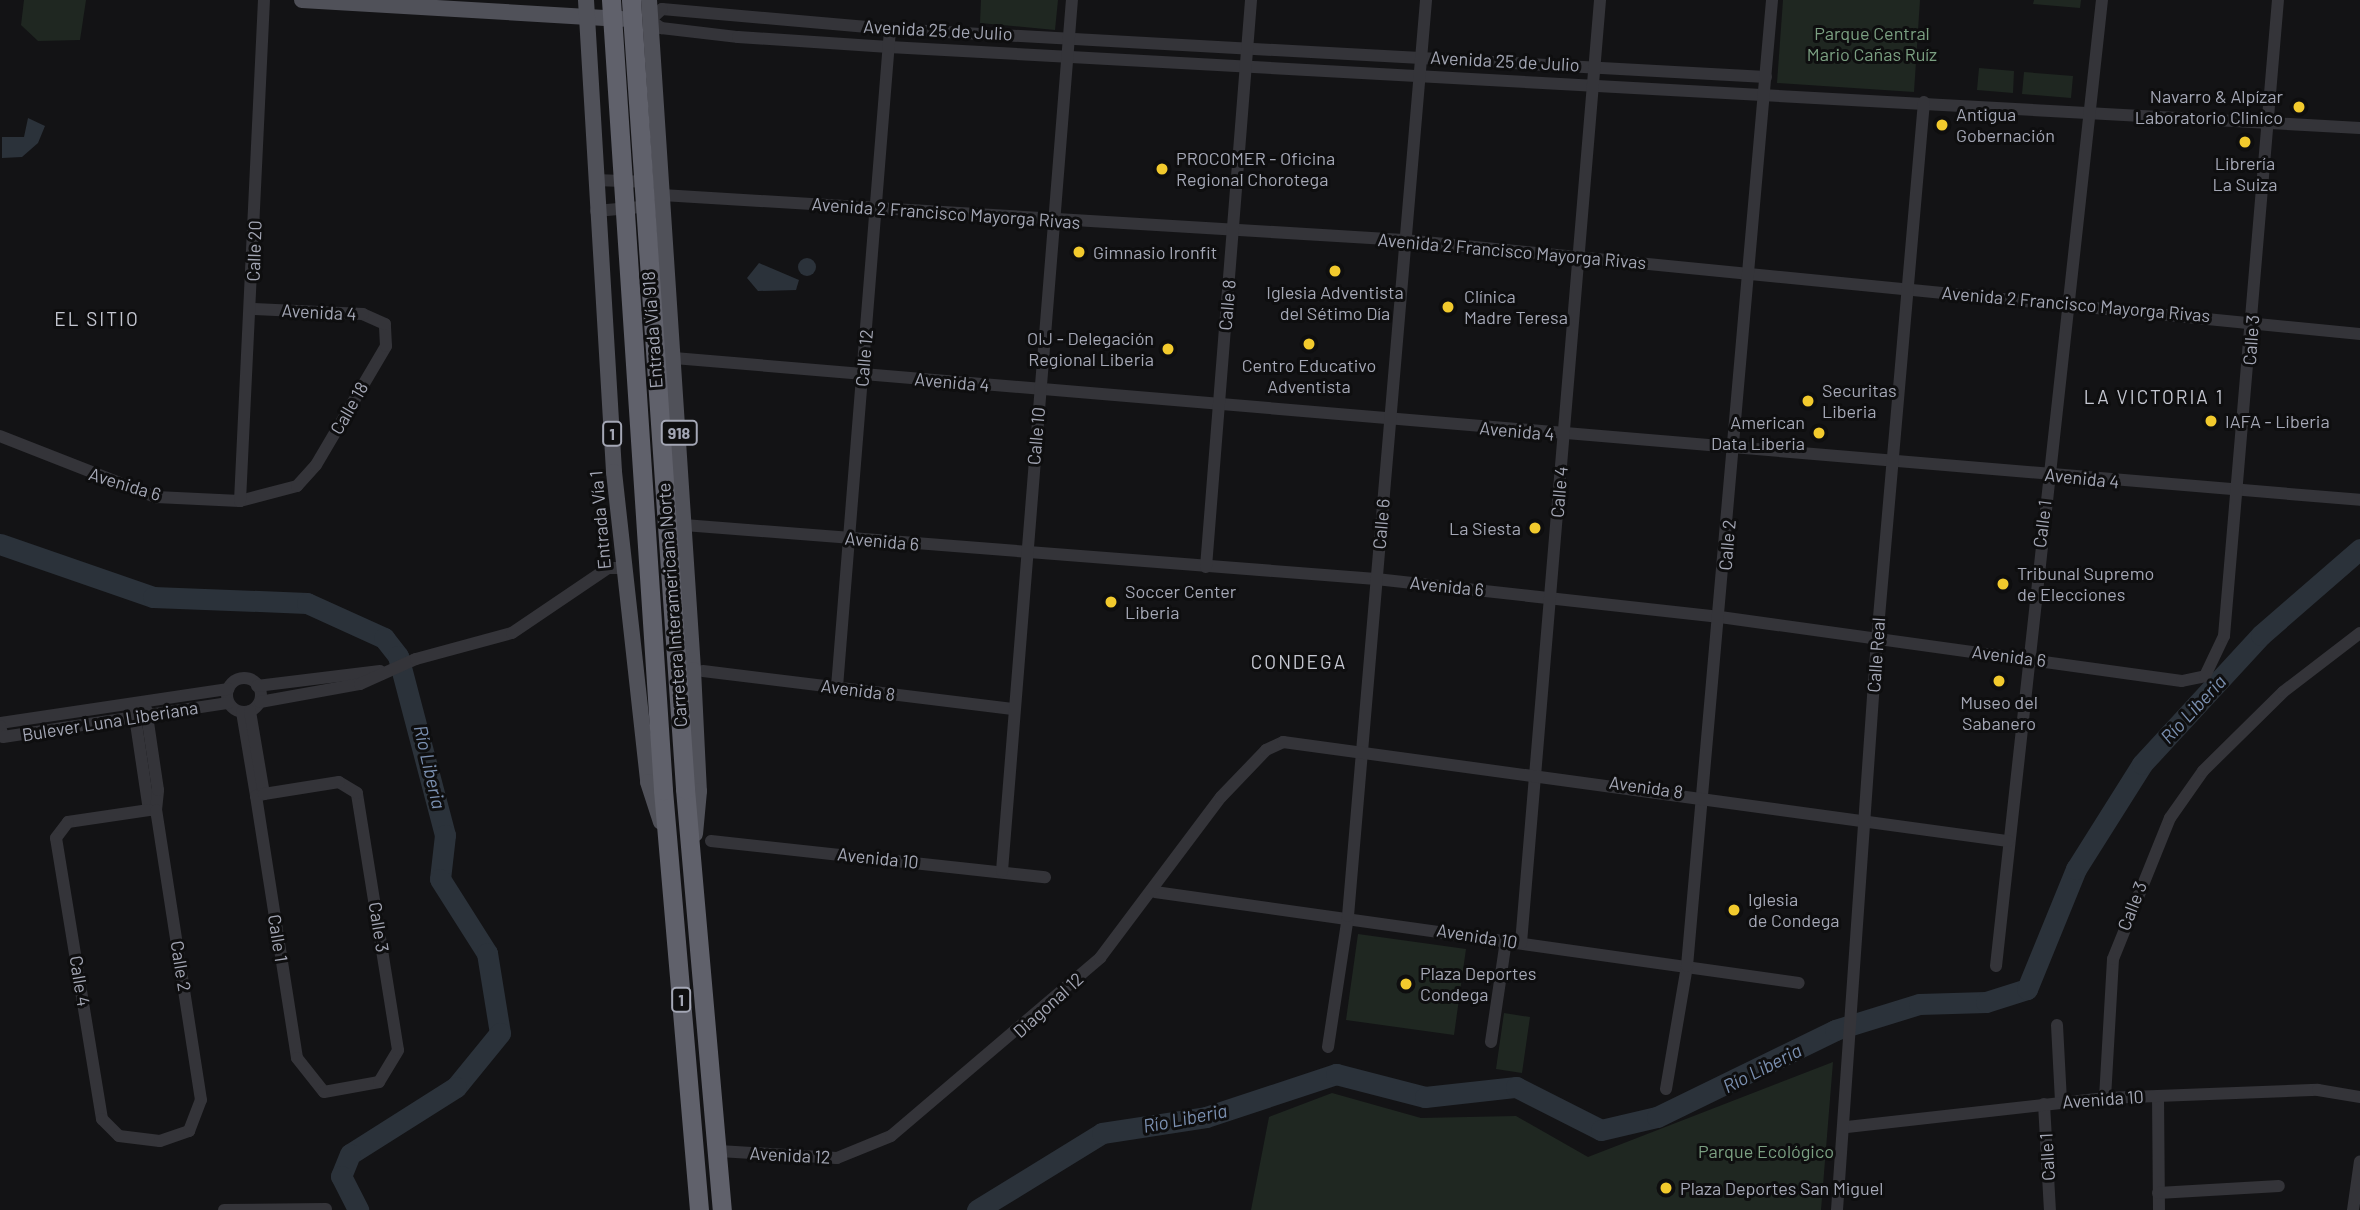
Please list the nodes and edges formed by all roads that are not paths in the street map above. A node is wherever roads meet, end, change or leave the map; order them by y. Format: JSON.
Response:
{"nodes":[{"id":1,"x":264,"y":0,"type":"edge"},
{"id":2,"x":302,"y":0,"type":"edge"},
{"id":3,"x":586,"y":0,"type":"edge"},
{"id":4,"x":611,"y":0,"type":"edge"},
{"id":5,"x":631,"y":0,"type":"edge"},
{"id":6,"x":649,"y":0,"type":"edge"},
{"id":7,"x":1072,"y":0,"type":"edge"},
{"id":8,"x":1251,"y":0,"type":"edge"},
{"id":9,"x":1426,"y":0,"type":"edge"},
{"id":10,"x":1600,"y":0,"type":"edge"},
{"id":11,"x":1772,"y":0,"type":"edge"},
{"id":12,"x":2102,"y":0,"type":"edge"},
{"id":13,"x":2278,"y":0,"type":"edge"},
{"id":14,"x":587,"y":19,"type":"junction"},
{"id":15,"x":650,"y":20,"type":"junction"},
{"id":16,"x":890,"y":29,"type":"junction"},
{"id":17,"x":1069,"y":39,"type":"junction"},
{"id":18,"x":889,"y":47,"type":"junction"},
{"id":19,"x":1246,"y":48,"type":"junction"},
{"id":20,"x":1067,"y":57,"type":"junction"},
{"id":21,"x":1421,"y":58,"type":"junction"},
{"id":22,"x":1245,"y":66,"type":"junction"},
{"id":23,"x":1597,"y":67,"type":"junction"},
{"id":24,"x":1419,"y":75,"type":"junction"},
{"id":25,"x":1766,"y":78,"type":"junction"},
{"id":26,"x":1595,"y":85,"type":"junction"},
{"id":27,"x":1765,"y":94,"type":"junction"},
{"id":28,"x":1924,"y":102,"type":"junction"},
{"id":29,"x":2090,"y":111,"type":"junction"},
{"id":30,"x":2268,"y":121,"type":"junction"},
{"id":31,"x":2360,"y":128,"type":"edge"},
{"id":32,"x":595,"y":180,"type":"junction"},
{"id":33,"x":662,"y":195,"type":"junction"},
{"id":34,"x":879,"y":209,"type":"junction"},
{"id":35,"x":596,"y":211,"type":"junction"},
{"id":36,"x":1054,"y":222,"type":"junction"},
{"id":37,"x":1233,"y":229,"type":"junction"},
{"id":38,"x":1404,"y":240,"type":"junction"},
{"id":39,"x":1578,"y":257,"type":"junction"},
{"id":40,"x":1750,"y":273,"type":"junction"},
{"id":41,"x":1906,"y":288,"type":"junction"},
{"id":42,"x":2068,"y":303,"type":"junction"},
{"id":43,"x":252,"y":309,"type":"junction"},
{"id":44,"x":2252,"y":321,"type":"junction"},
{"id":45,"x":385,"y":324,"type":"joint"},
{"id":46,"x":2360,"y":334,"type":"edge"},
{"id":47,"x":674,"y":358,"type":"junction"},
{"id":48,"x":862,"y":374,"type":"junction"},
{"id":49,"x":1041,"y":390,"type":"junction"},
{"id":50,"x":1219,"y":405,"type":"junction"},
{"id":51,"x":1389,"y":420,"type":"junction"},
{"id":52,"x":1563,"y":435,"type":"junction"},
{"id":53,"x":0,"y":436,"type":"edge"},
{"id":54,"x":1735,"y":450,"type":"junction"},
{"id":55,"x":1892,"y":461,"type":"junction"},
{"id":56,"x":2049,"y":475,"type":"junction"},
{"id":57,"x":297,"y":486,"type":"joint"},
{"id":58,"x":2239,"y":494,"type":"junction"},
{"id":59,"x":2360,"y":500,"type":"edge"},
{"id":60,"x":240,"y":501,"type":"junction"},
{"id":61,"x":684,"y":525,"type":"junction"},
{"id":62,"x":850,"y":538,"type":"junction"},
{"id":63,"x":1026,"y":555,"type":"junction"},
{"id":64,"x":1206,"y":567,"type":"junction"},
{"id":65,"x":624,"y":568,"type":"junction"},
{"id":66,"x":1376,"y":579,"type":"junction"},
{"id":67,"x":1550,"y":597,"type":"junction"},
{"id":68,"x":1720,"y":617,"type":"junction"},
{"id":69,"x":2360,"y":633,"type":"edge"},
{"id":70,"x":1877,"y":640,"type":"junction"},
{"id":71,"x":2026,"y":658,"type":"junction"},
{"id":72,"x":384,"y":670,"type":"junction"},
{"id":73,"x":704,"y":671,"type":"dead end"},
{"id":74,"x":2205,"y":676,"type":"joint"},
{"id":75,"x":257,"y":685,"type":"junction"},
{"id":76,"x":837,"y":687,"type":"junction"},
{"id":77,"x":228,"y":696,"type":"junction"},
{"id":78,"x":139,"y":701,"type":"junction"},
{"id":79,"x":251,"y":708,"type":"junction"},
{"id":80,"x":1013,"y":709,"type":"junction"},
{"id":81,"x":141,"y":716,"type":"junction"},
{"id":82,"x":0,"y":724,"type":"edge"},
{"id":83,"x":1362,"y":751,"type":"junction"},
{"id":84,"x":1535,"y":772,"type":"junction"},
{"id":85,"x":260,"y":795,"type":"junction"},
{"id":86,"x":1703,"y":795,"type":"junction"},
{"id":87,"x":152,"y":810,"type":"junction"},
{"id":88,"x":1863,"y":820,"type":"junction"},
{"id":89,"x":2008,"y":841,"type":"junction"},
{"id":90,"x":702,"y":844,"type":"junction"},
{"id":91,"x":668,"y":845,"type":"junction"},
{"id":92,"x":1002,"y":871,"type":"junction"},
{"id":93,"x":1045,"y":877,"type":"dead end"},
{"id":94,"x":1155,"y":892,"type":"junction"},
{"id":95,"x":1348,"y":916,"type":"junction"},
{"id":96,"x":1506,"y":941,"type":"junction"},
{"id":97,"x":1521,"y":943,"type":"junction"},
{"id":98,"x":1687,"y":966,"type":"junction"},
{"id":99,"x":1996,"y":966,"type":"dead end"},
{"id":100,"x":1799,"y":984,"type":"dead end"},
{"id":101,"x":2057,"y":1026,"type":"dead end"},
{"id":102,"x":1490,"y":1042,"type":"dead end"},
{"id":103,"x":1328,"y":1047,"type":"dead end"},
{"id":104,"x":307,"y":1078,"type":"joint"},
{"id":105,"x":1667,"y":1089,"type":"dead end"},
{"id":106,"x":2158,"y":1096,"type":"junction"},
{"id":107,"x":2360,"y":1097,"type":"edge"},
{"id":108,"x":2105,"y":1098,"type":"junction"},
{"id":109,"x":928,"y":1102,"type":"joint"},
{"id":110,"x":2061,"y":1102,"type":"junction"},
{"id":111,"x":2045,"y":1104,"type":"junction"},
{"id":112,"x":1847,"y":1127,"type":"junction"},
{"id":113,"x":109,"y":1130,"type":"joint"},
{"id":114,"x":719,"y":1151,"type":"junction"},
{"id":115,"x":2360,"y":1161,"type":"edge"},
{"id":116,"x":2280,"y":1186,"type":"dead end"},
{"id":117,"x":2158,"y":1193,"type":"junction"},
{"id":118,"x":326,"y":1209,"type":"edge"},
{"id":119,"x":224,"y":1210,"type":"edge"},
{"id":120,"x":699,"y":1210,"type":"edge"},
{"id":121,"x":722,"y":1210,"type":"edge"},
{"id":122,"x":1837,"y":1210,"type":"edge"},
{"id":123,"x":2050,"y":1210,"type":"edge"},
{"id":124,"x":2159,"y":1210,"type":"edge"},
{"id":125,"x":2353,"y":1210,"type":"edge"}],
"edges":[{"from":1,"to":43,"type":"street","name":"Calle 20"},
{"from":2,"to":14,"type":"main road","name":"Avenida 25 de Julio"},
{"from":3,"to":14,"type":"main road","name":"Entrada Vía 1"},
{"from":4,"to":91,"type":"highway","name":"Carretera Interamericana Norte","number":"1","bridge":true},
{"from":5,"to":90,"type":"highway","name":"Carretera Interamericana Norte","number":"1","bridge":true},
{"from":6,"to":15,"type":"main road"},
{"from":7,"to":17,"type":"street","name":"Calle 10"},
{"from":8,"to":19,"type":"street","name":"Calle 8"},
{"from":9,"to":21,"type":"street","name":"Calle 6"},
{"from":10,"to":23,"type":"street","name":"Calle 4"},
{"from":11,"to":25,"type":"street","name":"Calle 2"},
{"from":12,"to":29,"type":"street","name":"Calle 1"},
{"from":13,"to":30,"type":"street","name":"Calle 3"},
{"from":14,"to":15,"type":"main road","name":"Avenida 25 de Julio"},
{"from":14,"to":32,"type":"main road","name":"Entrada Vía 1","number":"1"},
{"from":15,"to":16,"type":"street","name":"Avenida 25 de Julio"},
{"from":15,"to":18,"type":"street","name":"Avenida 25 de Julio"},
{"from":15,"to":33,"type":"main road","name":"Entrada Vía 918","number":"918"},
{"from":16,"to":17,"type":"street","name":"Avenida 25 de Julio"},
{"from":16,"to":18,"type":"street","name":"Calle 12"},
{"from":17,"to":19,"type":"street","name":"Avenida 25 de Julio"},
{"from":17,"to":20,"type":"street","name":"Calle 10"},
{"from":18,"to":20,"type":"street","name":"Avenida 25 de Julio"},
{"from":18,"to":34,"type":"street","name":"Calle 12"},
{"from":19,"to":21,"type":"street","name":"Avenida 25 de Julio"},
{"from":19,"to":22,"type":"street","name":"Calle 8"},
{"from":20,"to":22,"type":"street","name":"Avenida 25 de Julio"},
{"from":20,"to":36,"type":"street","name":"Calle 10"},
{"from":21,"to":23,"type":"street","name":"Avenida 25 de Julio"},
{"from":21,"to":24,"type":"street","name":"Calle 6"},
{"from":22,"to":24,"type":"street","name":"Avenida 25 de Julio"},
{"from":22,"to":37,"type":"street","name":"Calle 8"},
{"from":23,"to":25,"type":"street","name":"Avenida 25 de Julio"},
{"from":23,"to":26,"type":"street","name":"Calle 4"},
{"from":24,"to":26,"type":"street","name":"Avenida 25 de Julio"},
{"from":24,"to":38,"type":"street","name":"Calle 6"},
{"from":25,"to":27,"type":"street","name":"Calle 2"},
{"from":26,"to":27,"type":"street","name":"Avenida 25 de Julio"},
{"from":26,"to":39,"type":"street","name":"Calle 4"},
{"from":27,"to":28,"type":"street","name":"Avenida 25 de Julio"},
{"from":27,"to":40,"type":"street","name":"Calle 2"},
{"from":28,"to":29,"type":"street","name":"Avenida 25 de Julio"},
{"from":28,"to":41,"type":"street","name":"Calle Real"},
{"from":29,"to":30,"type":"street","name":"Avenida 25 de Julio"},
{"from":29,"to":42,"type":"street","name":"Calle 1"},
{"from":30,"to":31,"type":"street","name":"Avenida 25 de Julio"},
{"from":30,"to":44,"type":"street","name":"Calle 3"},
{"from":32,"to":33,"type":"street"},
{"from":32,"to":35,"type":"main road","name":"Entrada Vía 1","number":"1"},
{"from":33,"to":34,"type":"street","name":"Avenida 2 Francisco Mayorga Rivas"},
{"from":33,"to":35,"type":"street"},
{"from":33,"to":47,"type":"main road","name":"Entrada Vía 918","number":"918"},
{"from":34,"to":36,"type":"street","name":"Avenida 2 Francisco Mayorga Rivas"},
{"from":34,"to":48,"type":"street","name":"Calle 12"},
{"from":35,"to":65,"type":"main road","name":"Entrada Vía 1","number":"1"},
{"from":36,"to":37,"type":"street","name":"Avenida 2 Francisco Mayorga Rivas"},
{"from":36,"to":49,"type":"street","name":"Calle 10"},
{"from":37,"to":38,"type":"street","name":"Avenida 2 Francisco Mayorga Rivas"},
{"from":37,"to":50,"type":"street","name":"Calle 8"},
{"from":38,"to":39,"type":"street","name":"Avenida 2 Francisco Mayorga Rivas"},
{"from":38,"to":51,"type":"street","name":"Calle 6"},
{"from":39,"to":40,"type":"street","name":"Avenida 2 Francisco Mayorga Rivas"},
{"from":39,"to":52,"type":"street","name":"Calle 4"},
{"from":40,"to":41,"type":"street","name":"Avenida 2 Francisco Mayorga Rivas"},
{"from":40,"to":54,"type":"street","name":"Calle 2"},
{"from":41,"to":42,"type":"street","name":"Avenida 2 Francisco Mayorga Rivas"},
{"from":41,"to":55,"type":"street","name":"Calle Real"},
{"from":42,"to":44,"type":"street","name":"Avenida 2 Francisco Mayorga Rivas"},
{"from":42,"to":56,"type":"street","name":"Calle 1"},
{"from":43,"to":45,"type":"street","name":"Avenida 4"},
{"from":43,"to":60,"type":"street","name":"Calle 20"},
{"from":44,"to":46,"type":"street","name":"Avenida 2 Francisco Mayorga Rivas"},
{"from":44,"to":58,"type":"street","name":"Calle 3"},
{"from":45,"to":57,"type":"street","name":"Calle 18"},
{"from":47,"to":48,"type":"street","name":"Avenida 4"},
{"from":47,"to":61,"type":"main road","name":"Entrada Vía 918","number":"918"},
{"from":48,"to":49,"type":"street","name":"Avenida 4"},
{"from":48,"to":62,"type":"street","name":"Calle 12"},
{"from":49,"to":50,"type":"street","name":"Avenida 4"},
{"from":49,"to":63,"type":"street","name":"Calle 10"},
{"from":50,"to":51,"type":"street","name":"Avenida 4"},
{"from":50,"to":64,"type":"street","name":"Calle 8"},
{"from":51,"to":52,"type":"street","name":"Avenida 4"},
{"from":51,"to":66,"type":"street","name":"Calle 6"},
{"from":52,"to":54,"type":"street","name":"Avenida 4"},
{"from":52,"to":67,"type":"street","name":"Calle 4"},
{"from":53,"to":60,"type":"street","name":"Avenida 6"},
{"from":54,"to":55,"type":"street","name":"Avenida 4"},
{"from":54,"to":68,"type":"street","name":"Calle 2"},
{"from":55,"to":56,"type":"street","name":"Avenida 4"},
{"from":55,"to":70,"type":"street","name":"Calle Real"},
{"from":56,"to":58,"type":"street","name":"Avenida 4"},
{"from":56,"to":71,"type":"street","name":"Calle 1"},
{"from":57,"to":60,"type":"street","name":"Avenida 6"},
{"from":58,"to":59,"type":"street","name":"Avenida 4"},
{"from":58,"to":74,"type":"street","name":"Calle 3"},
{"from":61,"to":62,"type":"street","name":"Avenida 6"},
{"from":61,"to":90,"type":"main road","name":"Entrada Vía 918","number":"918"},
{"from":62,"to":63,"type":"street","name":"Avenida 6"},
{"from":62,"to":76,"type":"street","name":"Calle 12"},
{"from":63,"to":64,"type":"street","name":"Avenida 6"},
{"from":63,"to":80,"type":"street","name":"Calle 10"},
{"from":64,"to":66,"type":"street","name":"Avenida 6"},
{"from":65,"to":72,"type":"street"},
{"from":65,"to":91,"type":"main road","name":"Entrada Vía 1","number":"1"},
{"from":66,"to":67,"type":"street","name":"Avenida 6"},
{"from":66,"to":83,"type":"street","name":"Calle 6"},
{"from":67,"to":68,"type":"street","name":"Avenida 6"},
{"from":67,"to":84,"type":"street","name":"Calle 4"},
{"from":68,"to":70,"type":"street","name":"Avenida 6"},
{"from":68,"to":86,"type":"street","name":"Calle 2"},
{"from":69,"to":108,"type":"street","name":"Calle 3"},
{"from":70,"to":71,"type":"street","name":"Avenida 6"},
{"from":70,"to":88,"type":"street","name":"Calle Real"},
{"from":71,"to":74,"type":"street","name":"Avenida 6"},
{"from":71,"to":89,"type":"street","name":"Calle 1"},
{"from":72,"to":75,"type":"street","name":"Bulever Luna Liberiana"},
{"from":72,"to":79,"type":"street"},
{"from":73,"to":76,"type":"street","name":"Avenida 8"},
{"from":75,"to":77,"type":"street","name":"Bulever Luna Liberiana"},
{"from":75,"to":79,"type":"street"},
{"from":76,"to":80,"type":"street","name":"Avenida 8"},
{"from":77,"to":78,"type":"street","name":"Bulever Luna Liberiana"},
{"from":77,"to":79,"type":"street"},
{"from":77,"to":81,"type":"street","name":"Bulever Luna Liberiana"},
{"from":78,"to":81,"type":"street","name":"Calle 2"},
{"from":78,"to":82,"type":"street","name":"Bulever Luna Liberiana"},
{"from":79,"to":85,"type":"street","name":"Calle 1"},
{"from":80,"to":92,"type":"street","name":"Calle 10"},
{"from":81,"to":82,"type":"street","name":"Bulever Luna Liberiana"},
{"from":81,"to":87,"type":"street","name":"Calle 2"},
{"from":83,"to":84,"type":"street","name":"Avenida 8"},
{"from":83,"to":94,"type":"street","name":"Avenida 8"},
{"from":83,"to":95,"type":"street","name":"Calle 6"},
{"from":84,"to":86,"type":"street","name":"Avenida 8"},
{"from":84,"to":97,"type":"street","name":"Calle 4"},
{"from":85,"to":104,"type":"street","name":"Calle 1"},
{"from":85,"to":104,"type":"street","name":"Calle 3"},
{"from":86,"to":88,"type":"street","name":"Avenida 8"},
{"from":86,"to":98,"type":"street","name":"Calle 2"},
{"from":87,"to":113,"type":"street","name":"Calle 4"},
{"from":87,"to":113,"type":"street","name":"Calle 2"},
{"from":88,"to":89,"type":"street","name":"Avenida 8"},
{"from":88,"to":112,"type":"street","name":"Calle Real"},
{"from":89,"to":99,"type":"street","name":"Calle 1"},
{"from":90,"to":92,"type":"street","name":"Avenida 10"},
{"from":90,"to":114,"type":"highway","name":"Carretera Interamericana Norte","number":"1"},
{"from":91,"to":120,"type":"highway","name":"Carretera Interamericana Norte","number":"1"},
{"from":92,"to":93,"type":"street","name":"Avenida 10"},
{"from":94,"to":95,"type":"street","name":"Avenida 10"},
{"from":94,"to":109,"type":"street","name":"Diagonal 12"},
{"from":95,"to":96,"type":"street","name":"Avenida 10"},
{"from":95,"to":103,"type":"street","name":"Calle 6"},
{"from":96,"to":97,"type":"street","name":"Avenida 10"},
{"from":96,"to":102,"type":"street"},
{"from":97,"to":98,"type":"street","name":"Avenida 10"},
{"from":98,"to":100,"type":"street","name":"Avenida 10"},
{"from":98,"to":105,"type":"street","name":"Calle 2"},
{"from":101,"to":110,"type":"street"},
{"from":106,"to":107,"type":"street","name":"Avenida 10"},
{"from":106,"to":108,"type":"street","name":"Avenida 10"},
{"from":106,"to":117,"type":"street"},
{"from":108,"to":110,"type":"street","name":"Avenida 10"},
{"from":109,"to":114,"type":"street","name":"Avenida 12"},
{"from":110,"to":111,"type":"street","name":"Avenida 10"},
{"from":111,"to":112,"type":"street","name":"Avenida 10"},
{"from":111,"to":123,"type":"street","name":"Calle 1"},
{"from":112,"to":122,"type":"street","name":"Calle Real"},
{"from":114,"to":121,"type":"highway","name":"Carretera Interamericana Norte","number":"1"},
{"from":115,"to":125,"type":"street"},
{"from":116,"to":117,"type":"street"},
{"from":117,"to":124,"type":"street"},
{"from":118,"to":119,"type":"street"}]}
